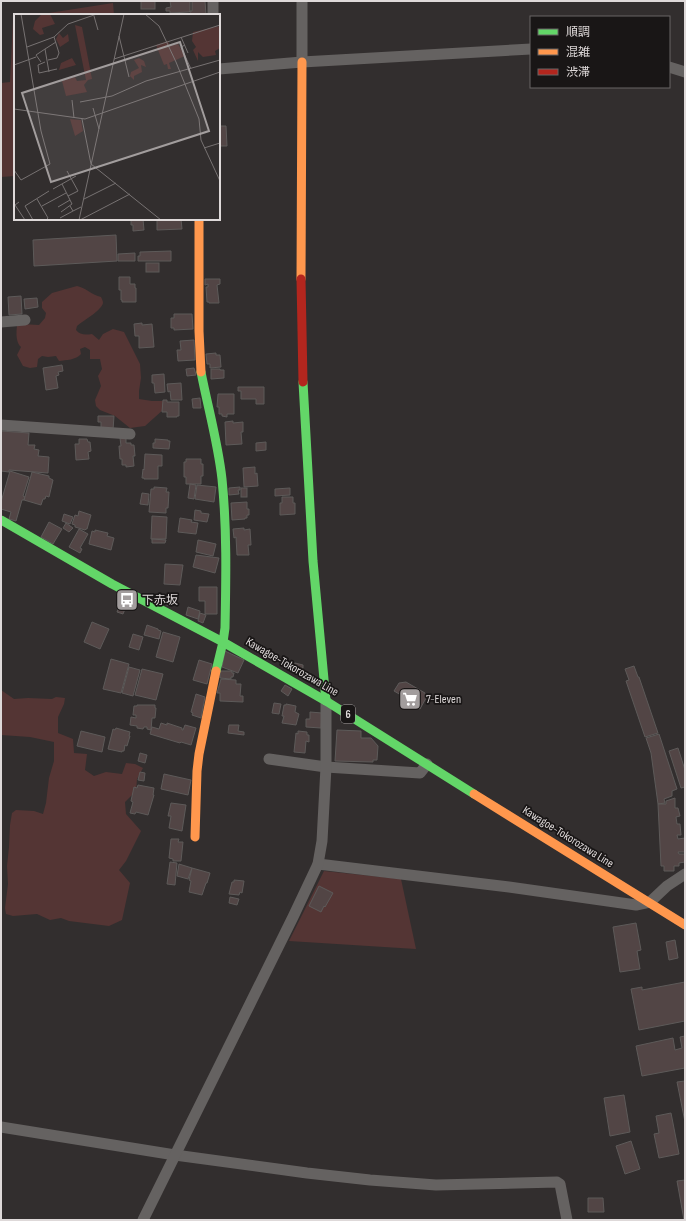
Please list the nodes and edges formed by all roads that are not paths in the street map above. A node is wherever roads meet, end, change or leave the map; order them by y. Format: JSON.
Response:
{"nodes":[{"id":1,"x":213,"y":1,"type":"edge"},
{"id":2,"x":302,"y":1,"type":"edge"},
{"id":3,"x":213,"y":14,"type":"edge"},
{"id":4,"x":530,"y":49,"type":"edge"},
{"id":5,"x":302,"y":62,"type":"junction"},
{"id":6,"x":670,"y":67,"type":"edge"},
{"id":7,"x":220,"y":69,"type":"edge"},
{"id":8,"x":685,"y":72,"type":"edge"},
{"id":9,"x":199,"y":220,"type":"edge"},
{"id":10,"x":25,"y":320,"type":"dead end"},
{"id":11,"x":1,"y":322,"type":"edge"},
{"id":12,"x":1,"y":425,"type":"edge"},
{"id":13,"x":130,"y":434,"type":"dead end"},
{"id":14,"x":1,"y":520,"type":"edge"},
{"id":15,"x":223,"y":642,"type":"junction"},
{"id":16,"x":326,"y":701,"type":"junction"},
{"id":17,"x":269,"y":759,"type":"dead end"},
{"id":18,"x":427,"y":764,"type":"junction"},
{"id":19,"x":326,"y":767,"type":"junction"},
{"id":20,"x":195,"y":837,"type":"dead end"},
{"id":21,"x":318,"y":864,"type":"junction"},
{"id":22,"x":685,"y":874,"type":"edge"},
{"id":23,"x":650,"y":902,"type":"junction"},
{"id":24,"x":685,"y":925,"type":"edge"},
{"id":25,"x":1,"y":1127,"type":"edge"},
{"id":26,"x":175,"y":1155,"type":"junction"},
{"id":27,"x":143,"y":1220,"type":"edge"},
{"id":28,"x":567,"y":1220,"type":"edge"}],
"edges":[{"from":1,"to":3,"type":"street"},
{"from":2,"to":5,"type":"street"},
{"from":4,"to":5,"type":"street"},
{"from":5,"to":7,"type":"street"},
{"from":5,"to":16,"type":"street"},
{"from":6,"to":8,"type":"street"},
{"from":9,"to":15,"type":"street"},
{"from":10,"to":11,"type":"street"},
{"from":12,"to":13,"type":"street"},
{"from":14,"to":15,"type":"street","name":"Kawagoe-Tokorozawa Line","number":"6"},
{"from":15,"to":16,"type":"street","name":"Kawagoe-Tokorozawa Line","number":"6"},
{"from":15,"to":20,"type":"street"},
{"from":16,"to":18,"type":"street","name":"Kawagoe-Tokorozawa Line","number":"6"},
{"from":16,"to":19,"type":"street"},
{"from":17,"to":19,"type":"street"},
{"from":18,"to":19,"type":"street"},
{"from":18,"to":23,"type":"street","name":"Kawagoe-Tokorozawa Line","number":"6"},
{"from":19,"to":21,"type":"street"},
{"from":21,"to":23,"type":"street"},
{"from":21,"to":26,"type":"street"},
{"from":22,"to":23,"type":"street"},
{"from":23,"to":24,"type":"street","name":"Kawagoe-Tokorozawa Line","number":"6"},
{"from":25,"to":26,"type":"street"},
{"from":26,"to":27,"type":"street"},
{"from":26,"to":28,"type":"street"}]}
